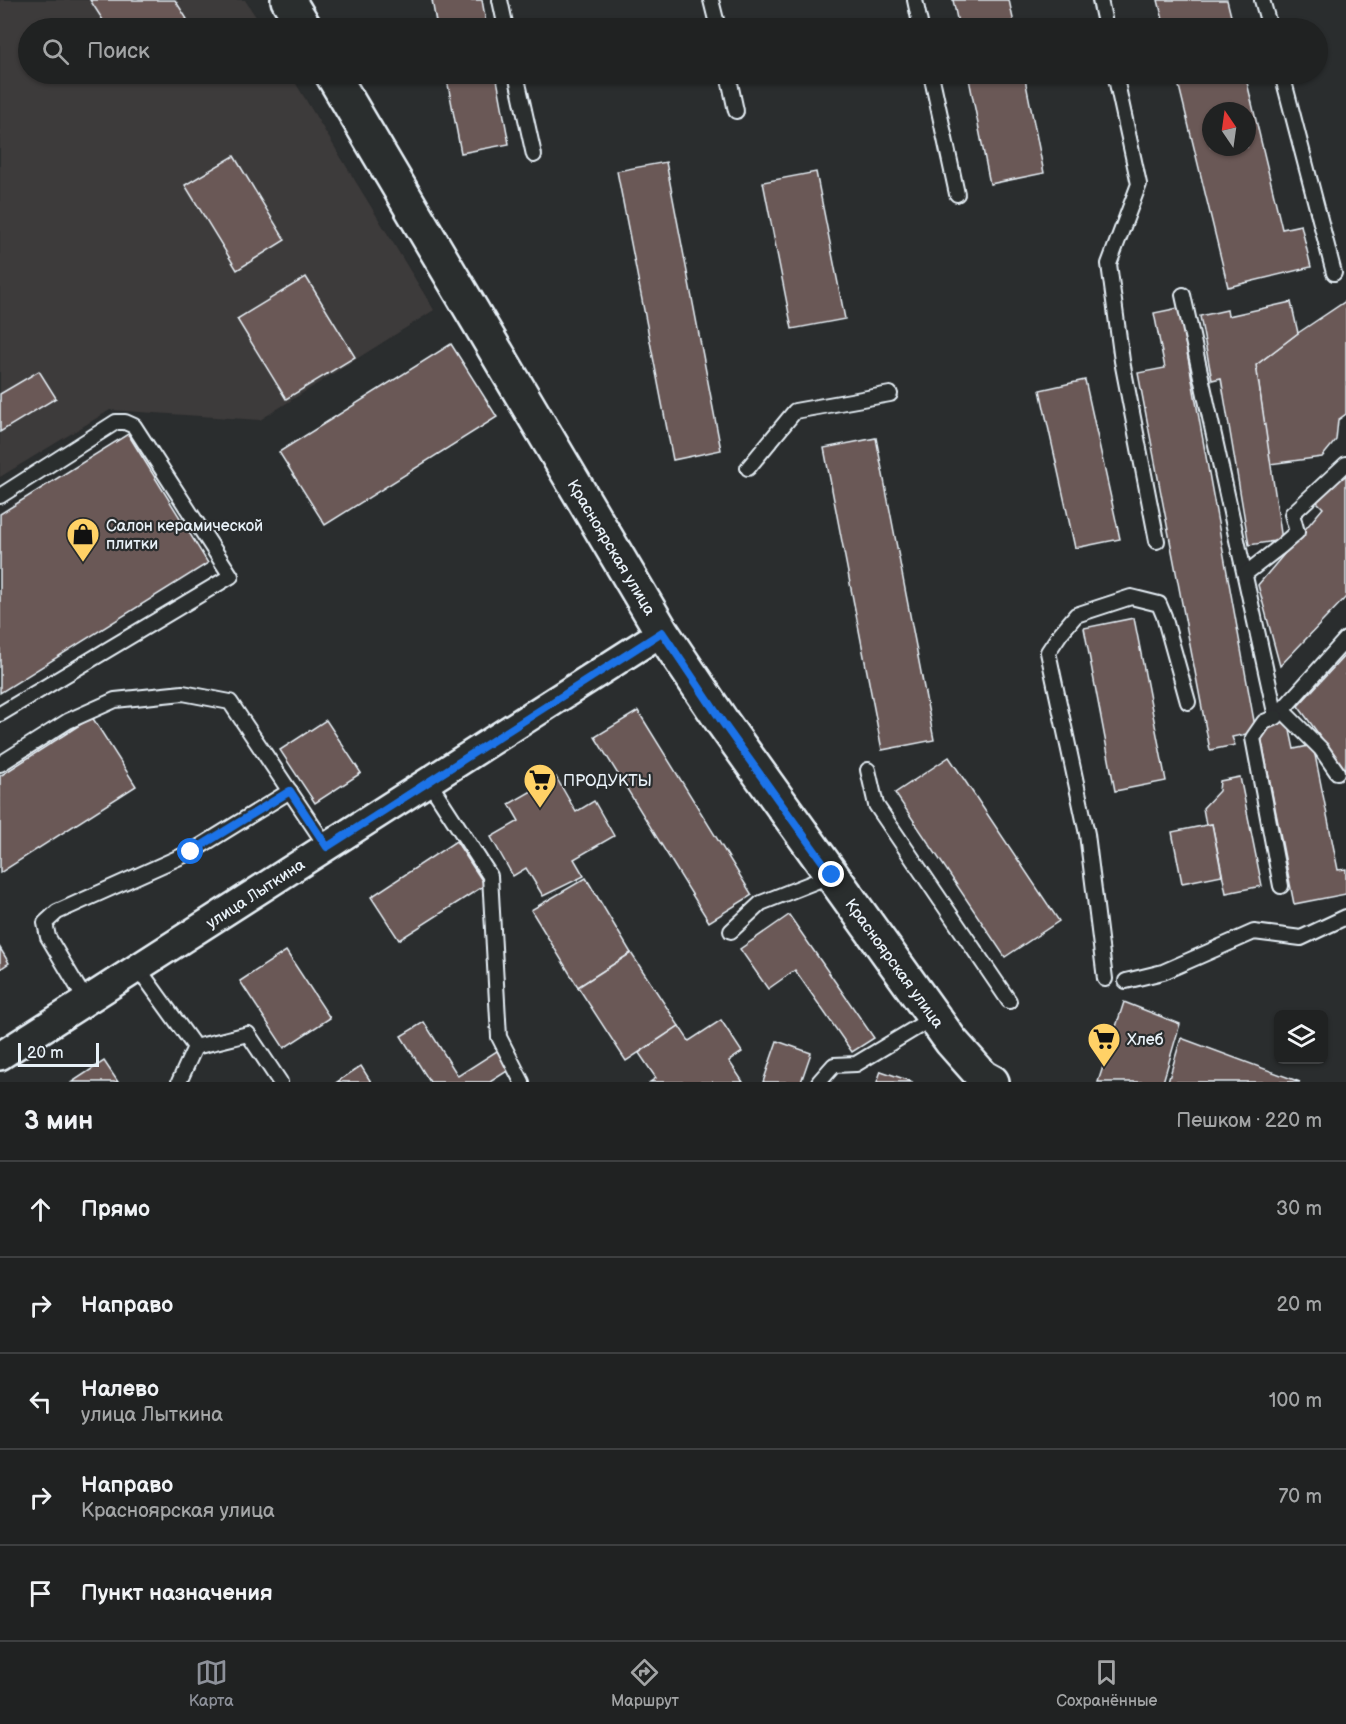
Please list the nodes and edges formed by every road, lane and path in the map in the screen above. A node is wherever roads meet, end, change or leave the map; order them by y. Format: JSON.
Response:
{"nodes":[{"id":1,"x":288,"y":0,"type":"edge"},
{"id":2,"x":500,"y":0,"type":"edge"},
{"id":3,"x":711,"y":0,"type":"edge"},
{"id":4,"x":915,"y":0,"type":"edge"},
{"id":5,"x":1100,"y":0,"type":"edge"},
{"id":6,"x":1262,"y":0,"type":"edge"},
{"id":7,"x":299,"y":18,"type":"edge"},
{"id":8,"x":504,"y":18,"type":"edge"},
{"id":9,"x":716,"y":18,"type":"edge"},
{"id":10,"x":919,"y":18,"type":"edge"},
{"id":11,"x":1104,"y":18,"type":"edge"},
{"id":12,"x":1267,"y":18,"type":"edge"},
{"id":13,"x":338,"y":84,"type":"edge"},
{"id":14,"x":518,"y":84,"type":"edge"},
{"id":15,"x":730,"y":84,"type":"edge"},
{"id":16,"x":933,"y":84,"type":"edge"},
{"id":17,"x":1117,"y":84,"type":"edge"},
{"id":18,"x":1284,"y":84,"type":"edge"},
{"id":19,"x":736,"y":111,"type":"dead end"},
{"id":20,"x":534,"y":155,"type":"dead end"},
{"id":21,"x":957,"y":194,"type":"dead end"},
{"id":22,"x":1334,"y":273,"type":"dead end"},
{"id":23,"x":1183,"y":295,"type":"dead end"},
{"id":24,"x":890,"y":394,"type":"dead end"},
{"id":25,"x":1346,"y":464,"type":"edge"},
{"id":26,"x":748,"y":468,"type":"dead end"},
{"id":27,"x":0,"y":496,"type":"edge"},
{"id":28,"x":1157,"y":541,"type":"dead end"},
{"id":29,"x":1245,"y":574,"type":"junction"},
{"id":30,"x":662,"y":632,"type":"junction"},
{"id":31,"x":1346,"y":639,"type":"edge"},
{"id":32,"x":1188,"y":702,"type":"dead end"},
{"id":33,"x":1279,"y":713,"type":"junction"},
{"id":34,"x":0,"y":714,"type":"edge"},
{"id":35,"x":0,"y":764,"type":"edge"},
{"id":36,"x":868,"y":770,"type":"dead end"},
{"id":37,"x":1337,"y":772,"type":"dead end"},
{"id":38,"x":429,"y":782,"type":"junction"},
{"id":39,"x":290,"y":791,"type":"junction"},
{"id":40,"x":327,"y":847,"type":"junction"},
{"id":41,"x":832,"y":875,"type":"junction"},
{"id":42,"x":1281,"y":886,"type":"dead end"},
{"id":43,"x":1346,"y":917,"type":"edge"},
{"id":44,"x":731,"y":931,"type":"dead end"},
{"id":45,"x":138,"y":968,"type":"junction"},
{"id":46,"x":1105,"y":979,"type":"dead end"},
{"id":47,"x":1126,"y":981,"type":"dead end"},
{"id":48,"x":86,"y":1001,"type":"junction"},
{"id":49,"x":1009,"y":1001,"type":"dead end"},
{"id":50,"x":934,"y":1017,"type":"junction"},
{"id":51,"x":195,"y":1047,"type":"junction"},
{"id":52,"x":0,"y":1056,"type":"edge"},
{"id":53,"x":986,"y":1080,"type":"edge"},
{"id":54,"x":179,"y":1082,"type":"edge"},
{"id":55,"x":280,"y":1082,"type":"edge"},
{"id":56,"x":522,"y":1082,"type":"edge"},
{"id":57,"x":819,"y":1082,"type":"edge"}],
"edges":[{"from":1,"to":7,"type":"street"},
{"from":2,"to":8,"type":"lane"},
{"from":3,"to":9,"type":"lane"},
{"from":4,"to":10,"type":"lane"},
{"from":5,"to":11,"type":"lane"},
{"from":6,"to":12,"type":"lane"},
{"from":13,"to":30,"type":"street","name":"Красноярская улица"},
{"from":14,"to":20,"type":"lane"},
{"from":15,"to":19,"type":"lane"},
{"from":16,"to":21,"type":"lane"},
{"from":17,"to":28,"type":"lane"},
{"from":18,"to":22,"type":"lane"},
{"from":23,"to":29,"type":"lane"},
{"from":24,"to":26,"type":"lane"},
{"from":25,"to":29,"type":"lane"},
{"from":27,"to":34,"type":"lane"},
{"from":29,"to":33,"type":"lane"},
{"from":30,"to":38,"type":"street","name":"улица Лыткина"},
{"from":30,"to":41,"type":"street","name":"Красноярская улица"},
{"from":31,"to":33,"type":"lane"},
{"from":32,"to":46,"type":"lane"},
{"from":33,"to":37,"type":"lane"},
{"from":33,"to":42,"type":"lane"},
{"from":35,"to":39,"type":"lane"},
{"from":36,"to":49,"type":"lane"},
{"from":38,"to":40,"type":"street","name":"улица Лыткина"},
{"from":38,"to":56,"type":"lane"},
{"from":39,"to":40,"type":"lane"},
{"from":39,"to":48,"type":"lane"},
{"from":40,"to":45,"type":"street","name":"улица Лыткина"},
{"from":41,"to":44,"type":"lane"},
{"from":41,"to":50,"type":"street","name":"Красноярская улица"},
{"from":43,"to":47,"type":"lane"},
{"from":45,"to":48,"type":"street","name":"улица Лыткина"},
{"from":45,"to":51,"type":"lane"},
{"from":48,"to":52,"type":"street","name":"улица Лыткина"},
{"from":50,"to":53,"type":"street","name":"Красноярская улица"},
{"from":50,"to":57,"type":"lane"},
{"from":51,"to":54,"type":"lane"},
{"from":51,"to":55,"type":"lane"}]}
